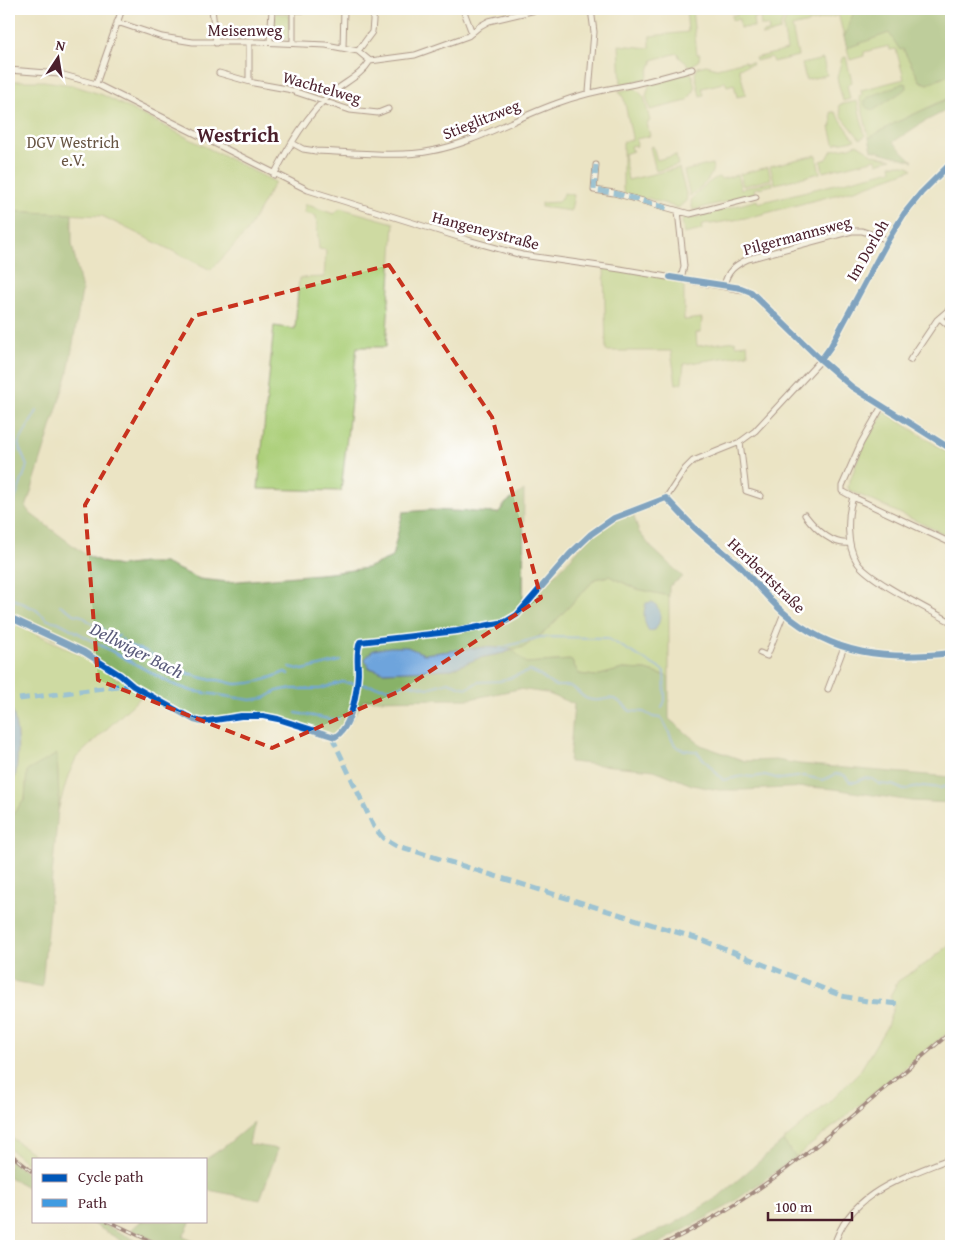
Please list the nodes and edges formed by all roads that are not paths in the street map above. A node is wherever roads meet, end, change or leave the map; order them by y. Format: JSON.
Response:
{"nodes":[{"id":1,"x":122,"y":9,"type":"edge"},
{"id":2,"x":212,"y":9,"type":"edge"},
{"id":3,"x":314,"y":9,"type":"edge"},
{"id":4,"x":344,"y":9,"type":"edge"},
{"id":5,"x":374,"y":9,"type":"edge"},
{"id":6,"x":463,"y":9,"type":"edge"},
{"id":7,"x":540,"y":9,"type":"edge"},
{"id":8,"x":591,"y":9,"type":"edge"},
{"id":9,"x":293,"y":10,"type":"edge"},
{"id":10,"x":117,"y":22,"type":"junction"},
{"id":11,"x":472,"y":33,"type":"junction"},
{"id":12,"x":249,"y":42,"type":"junction"},
{"id":13,"x":270,"y":42,"type":"junction"},
{"id":14,"x":216,"y":43,"type":"junction"},
{"id":15,"x":293,"y":43,"type":"junction"},
{"id":16,"x":343,"y":48,"type":"junction"},
{"id":17,"x":358,"y":50,"type":"junction"},
{"id":18,"x":370,"y":61,"type":"junction"},
{"id":19,"x":9,"y":70,"type":"edge"},
{"id":20,"x":692,"y":70,"type":"dead end"},
{"id":21,"x":219,"y":73,"type":"dead end"},
{"id":22,"x":249,"y":81,"type":"junction"},
{"id":23,"x":96,"y":84,"type":"junction"},
{"id":24,"x":589,"y":92,"type":"junction"},
{"id":25,"x":324,"y":101,"type":"junction"},
{"id":26,"x":388,"y":109,"type":"dead end"},
{"id":27,"x":292,"y":143,"type":"junction"},
{"id":28,"x":951,"y":163,"type":"edge"},
{"id":29,"x":596,"y":165,"type":"dead end"},
{"id":30,"x":274,"y":175,"type":"junction"},
{"id":31,"x":756,"y":197,"type":"dead end"},
{"id":32,"x":678,"y":210,"type":"junction"},
{"id":33,"x":888,"y":240,"type":"junction"},
{"id":34,"x":681,"y":279,"type":"junction"},
{"id":35,"x":724,"y":286,"type":"junction"},
{"id":36,"x":951,"y":308,"type":"edge"},
{"id":37,"x":941,"y":318,"type":"junction"},
{"id":38,"x":951,"y":328,"type":"edge"},
{"id":39,"x":821,"y":360,"type":"junction"},
{"id":40,"x":910,"y":360,"type":"dead end"},
{"id":41,"x":882,"y":406,"type":"junction"},
{"id":42,"x":740,"y":442,"type":"junction"},
{"id":43,"x":951,"y":449,"type":"edge"},
{"id":44,"x":761,"y":496,"type":"dead end"},
{"id":45,"x":852,"y":497,"type":"junction"},
{"id":46,"x":666,"y":498,"type":"junction"},
{"id":47,"x":627,"y":512,"type":"dead end"},
{"id":48,"x":806,"y":515,"type":"dead end"},
{"id":49,"x":849,"y":543,"type":"junction"},
{"id":50,"x":951,"y":543,"type":"edge"},
{"id":51,"x":784,"y":613,"type":"junction"},
{"id":52,"x":951,"y":622,"type":"edge"},
{"id":53,"x":844,"y":647,"type":"junction"},
{"id":54,"x":760,"y":653,"type":"dead end"},
{"id":55,"x":951,"y":653,"type":"edge"},
{"id":56,"x":767,"y":656,"type":"junction"},
{"id":57,"x":772,"y":660,"type":"dead end"},
{"id":58,"x":828,"y":689,"type":"dead end"},
{"id":59,"x":951,"y":1158,"type":"edge"},
{"id":60,"x":834,"y":1246,"type":"edge"}],
"edges":[{"from":1,"to":10,"type":"street"},
{"from":2,"to":14,"type":"street"},
{"from":3,"to":9,"type":"street"},
{"from":4,"to":16,"type":"street"},
{"from":5,"to":17,"type":"street"},
{"from":6,"to":11,"type":"street"},
{"from":7,"to":11,"type":"street"},
{"from":8,"to":24,"type":"street"},
{"from":9,"to":13,"type":"street"},
{"from":9,"to":15,"type":"street"},
{"from":10,"to":14,"type":"street","name":"Meisenweg"},
{"from":10,"to":23,"type":"street"},
{"from":11,"to":18,"type":"street"},
{"from":12,"to":13,"type":"street","name":"Meisenweg"},
{"from":12,"to":14,"type":"street","name":"Meisenweg"},
{"from":12,"to":22,"type":"street"},
{"from":13,"to":15,"type":"street","name":"Meisenweg"},
{"from":15,"to":16,"type":"street","name":"Meisenweg"},
{"from":16,"to":17,"type":"street","name":"Meisenweg"},
{"from":17,"to":18,"type":"street"},
{"from":18,"to":25,"type":"street"},
{"from":19,"to":23,"type":"street","name":"Hangeneystraße"},
{"from":20,"to":24,"type":"street","name":"Stieglitzweg"},
{"from":21,"to":22,"type":"street","name":"Wachtelweg"},
{"from":22,"to":25,"type":"street","name":"Wachtelweg"},
{"from":23,"to":30,"type":"street","name":"Hangeneystraße"},
{"from":24,"to":27,"type":"street","name":"Stieglitzweg"},
{"from":25,"to":26,"type":"street","name":"Wachtelweg"},
{"from":25,"to":27,"type":"street"},
{"from":27,"to":30,"type":"street"},
{"from":28,"to":33,"type":"street","name":"Im Dorloh"},
{"from":29,"to":32,"type":"street"},
{"from":30,"to":34,"type":"street","name":"Hangeneystraße"},
{"from":31,"to":32,"type":"street"},
{"from":32,"to":34,"type":"street"},
{"from":33,"to":35,"type":"street","name":"Pilgermannsweg"},
{"from":33,"to":39,"type":"street","name":"Im Dorloh"},
{"from":34,"to":35,"type":"street","name":"Hangeneystraße"},
{"from":35,"to":39,"type":"street","name":"Hangeneystraße"},
{"from":36,"to":37,"type":"street"},
{"from":37,"to":38,"type":"street"},
{"from":37,"to":40,"type":"street"},
{"from":39,"to":41,"type":"street","name":"Hangeneystraße"},
{"from":39,"to":42,"type":"street","name":"Im Dorloh"},
{"from":41,"to":43,"type":"street","name":"Hangeneystraße"},
{"from":41,"to":45,"type":"street"},
{"from":42,"to":44,"type":"street"},
{"from":42,"to":46,"type":"street","name":"Im Dorloh"},
{"from":45,"to":49,"type":"street"},
{"from":45,"to":50,"type":"street"},
{"from":46,"to":47,"type":"street"},
{"from":46,"to":51,"type":"street","name":"Heribertstraße"},
{"from":48,"to":49,"type":"street"},
{"from":49,"to":52,"type":"street"},
{"from":51,"to":53,"type":"street","name":"Heribertstraße"},
{"from":51,"to":56,"type":"street","name":"Heribertstraße"},
{"from":53,"to":55,"type":"street","name":"Heribertstraße"},
{"from":53,"to":58,"type":"street"},
{"from":54,"to":56,"type":"street"},
{"from":56,"to":57,"type":"street"},
{"from":59,"to":60,"type":"street"}]}
